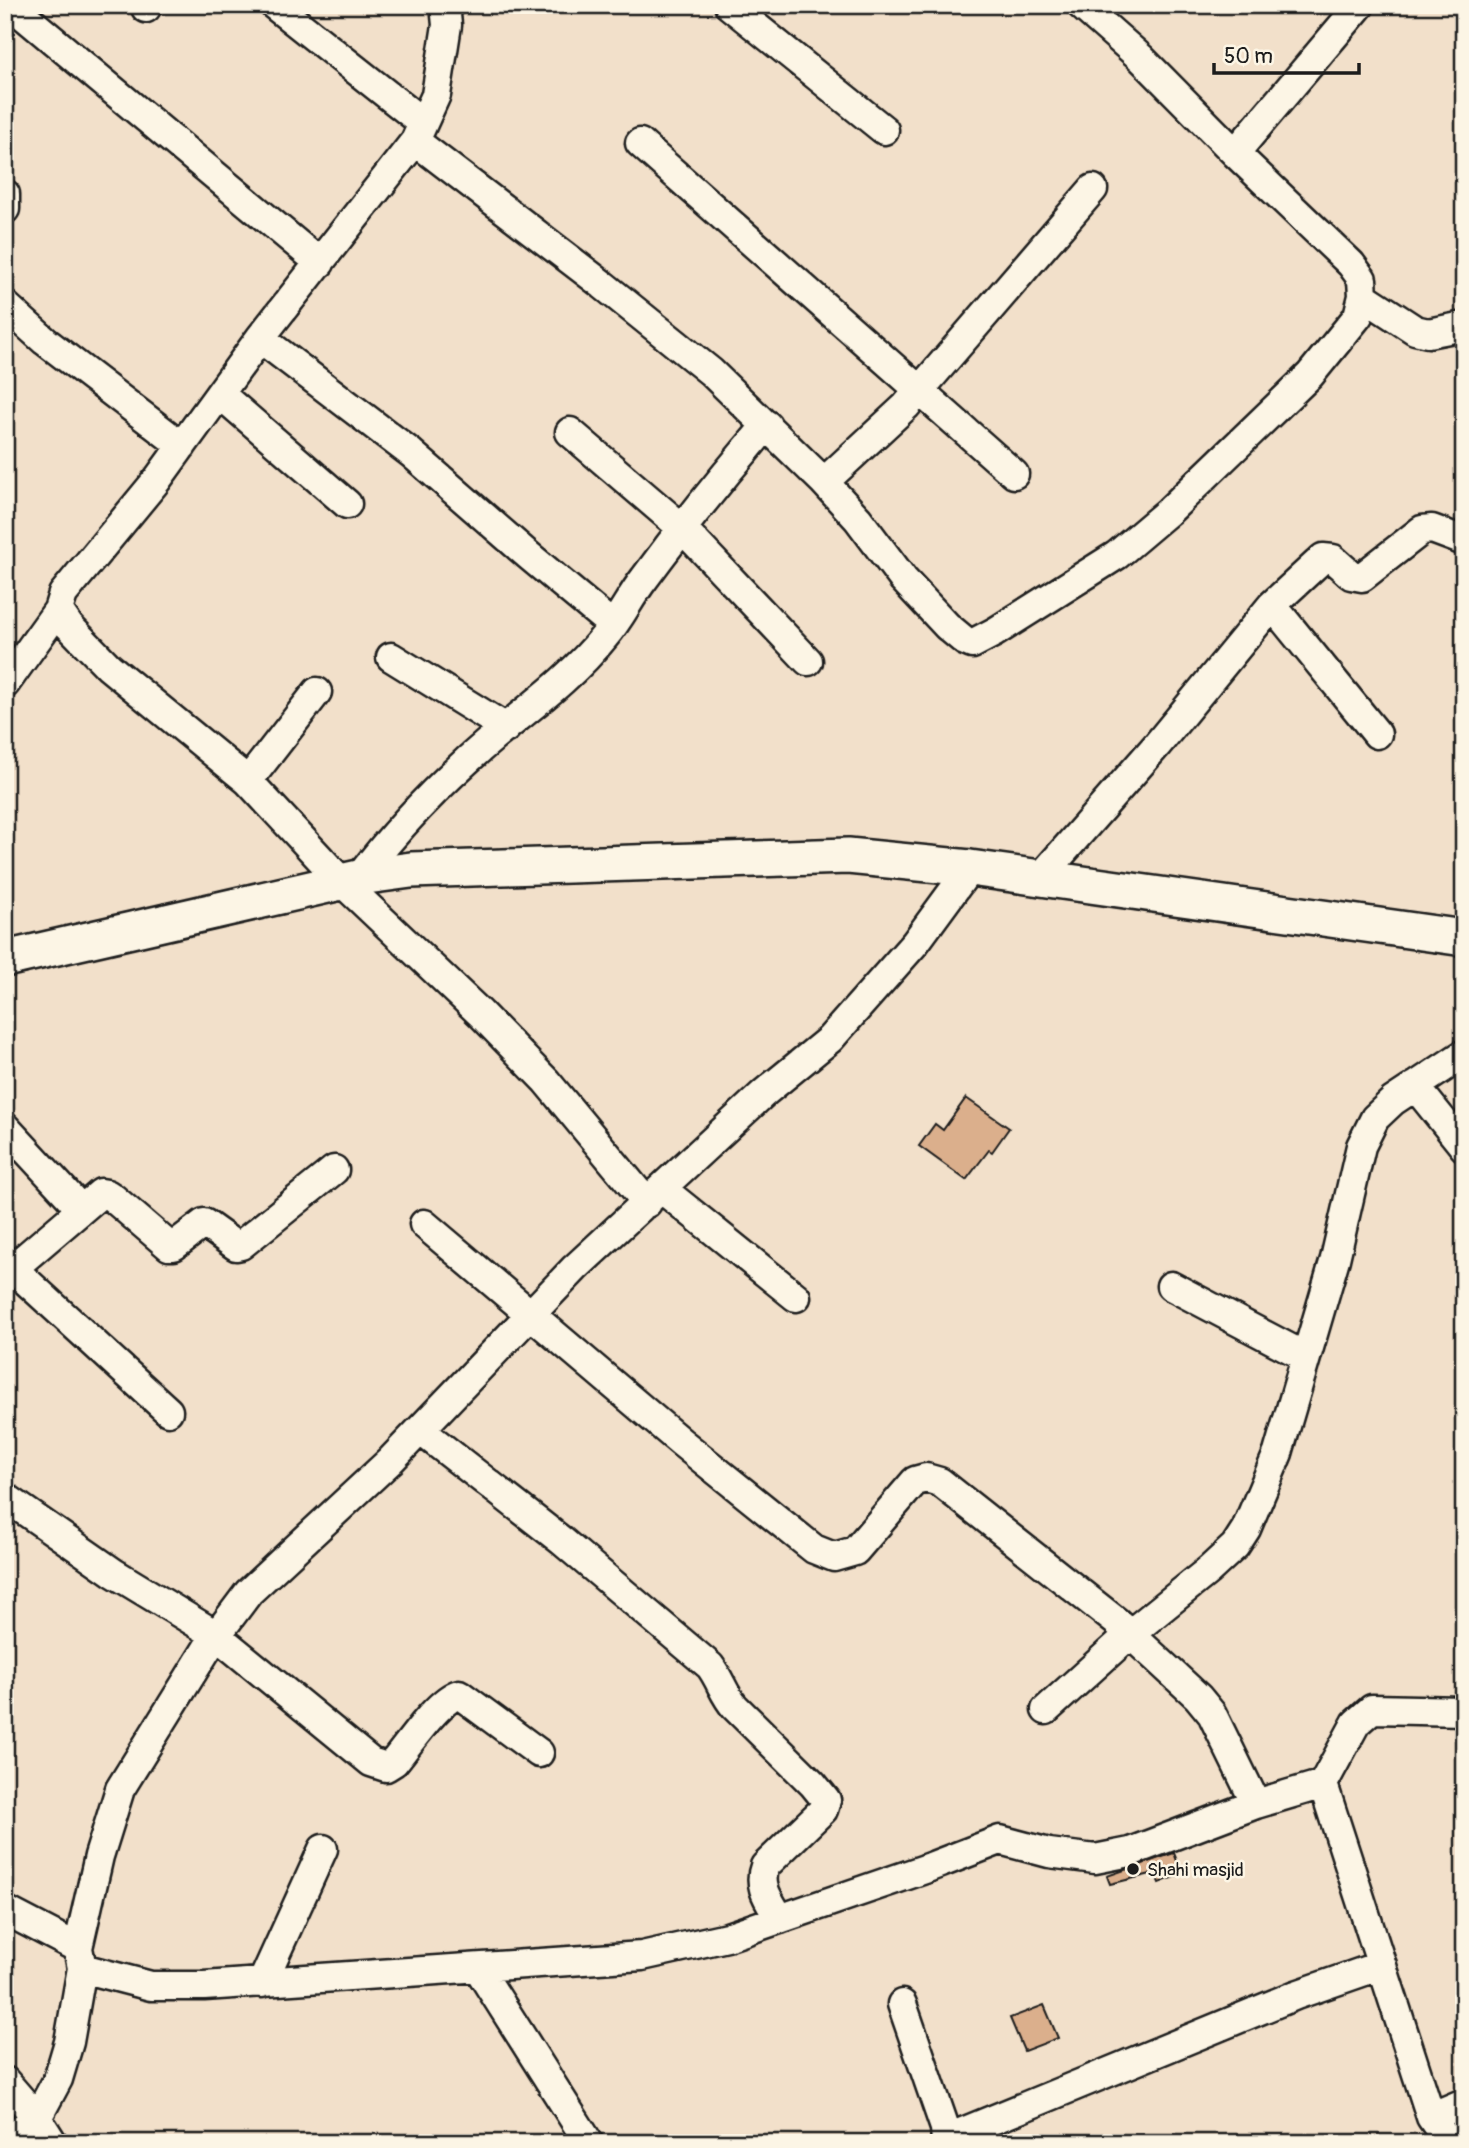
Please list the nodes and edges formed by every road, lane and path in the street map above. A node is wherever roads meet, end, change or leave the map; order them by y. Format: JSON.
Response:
{"nodes":[{"id":1,"x":11,"y":5,"type":"edge"},
{"id":2,"x":274,"y":5,"type":"edge"},
{"id":3,"x":444,"y":5,"type":"edge"},
{"id":4,"x":729,"y":5,"type":"edge"},
{"id":5,"x":1081,"y":5,"type":"edge"},
{"id":6,"x":1360,"y":5,"type":"edge"},
{"id":7,"x":884,"y":130,"type":"dead end"},
{"id":8,"x":419,"y":132,"type":"junction"},
{"id":9,"x":640,"y":144,"type":"dead end"},
{"id":10,"x":1235,"y":153,"type":"junction"},
{"id":11,"x":1093,"y":189,"type":"dead end"},
{"id":12,"x":5,"y":194,"type":"edge"},
{"id":13,"x":5,"y":209,"type":"edge"},
{"id":14,"x":320,"y":262,"type":"junction"},
{"id":15,"x":1363,"y":296,"type":"junction"},
{"id":16,"x":5,"y":304,"type":"edge"},
{"id":17,"x":1464,"y":326,"type":"edge"},
{"id":18,"x":260,"y":338,"type":"junction"},
{"id":19,"x":920,"y":390,"type":"junction"},
{"id":20,"x":220,"y":394,"type":"junction"},
{"id":21,"x":767,"y":425,"type":"junction"},
{"id":22,"x":570,"y":432,"type":"dead end"},
{"id":23,"x":182,"y":446,"type":"junction"},
{"id":24,"x":1014,"y":474,"type":"dead end"},
{"id":25,"x":824,"y":482,"type":"junction"},
{"id":26,"x":348,"y":504,"type":"dead end"},
{"id":27,"x":681,"y":528,"type":"junction"},
{"id":28,"x":1464,"y":541,"type":"edge"},
{"id":29,"x":1272,"y":605,"type":"junction"},
{"id":30,"x":58,"y":610,"type":"junction"},
{"id":31,"x":612,"y":625,"type":"junction"},
{"id":32,"x":391,"y":657,"type":"dead end"},
{"id":33,"x":808,"y":661,"type":"dead end"},
{"id":34,"x":5,"y":684,"type":"edge"},
{"id":35,"x":317,"y":692,"type":"dead end"},
{"id":36,"x":506,"y":728,"type":"junction"},
{"id":37,"x":1377,"y":734,"type":"dead end"},
{"id":38,"x":248,"y":781,"type":"junction"},
{"id":39,"x":970,"y":868,"type":"junction"},
{"id":40,"x":1040,"y":878,"type":"junction"},
{"id":41,"x":351,"y":880,"type":"junction"},
{"id":42,"x":1464,"y":938,"type":"edge"},
{"id":43,"x":5,"y":959,"type":"edge"},
{"id":44,"x":1464,"y":1054,"type":"edge"},
{"id":45,"x":1415,"y":1086,"type":"junction"},
{"id":46,"x":5,"y":1127,"type":"edge"},
{"id":47,"x":1464,"y":1147,"type":"edge"},
{"id":48,"x":334,"y":1170,"type":"dead end"},
{"id":49,"x":654,"y":1196,"type":"junction"},
{"id":50,"x":81,"y":1209,"type":"junction"},
{"id":51,"x":424,"y":1224,"type":"dead end"},
{"id":52,"x":9,"y":1271,"type":"edge"},
{"id":53,"x":1171,"y":1286,"type":"dead end"},
{"id":54,"x":796,"y":1297,"type":"dead end"},
{"id":55,"x":531,"y":1314,"type":"junction"},
{"id":56,"x":1306,"y":1357,"type":"junction"},
{"id":57,"x":168,"y":1411,"type":"dead end"},
{"id":58,"x":421,"y":1430,"type":"junction"},
{"id":59,"x":5,"y":1497,"type":"edge"},
{"id":60,"x":1130,"y":1634,"type":"junction"},
{"id":61,"x":216,"y":1635,"type":"junction"},
{"id":62,"x":1046,"y":1710,"type":"dead end"},
{"id":63,"x":1464,"y":1711,"type":"edge"},
{"id":64,"x":539,"y":1753,"type":"dead end"},
{"id":65,"x":1323,"y":1784,"type":"junction"},
{"id":66,"x":1256,"y":1804,"type":"junction"},
{"id":67,"x":323,"y":1849,"type":"dead end"},
{"id":68,"x":5,"y":1910,"type":"edge"},
{"id":69,"x":780,"y":1919,"type":"junction"},
{"id":70,"x":80,"y":1958,"type":"junction"},
{"id":71,"x":1382,"y":1965,"type":"junction"},
{"id":72,"x":478,"y":1968,"type":"junction"},
{"id":73,"x":262,"y":1983,"type":"junction"},
{"id":74,"x":902,"y":2004,"type":"dead end"},
{"id":75,"x":5,"y":2081,"type":"edge"},
{"id":76,"x":1464,"y":2103,"type":"edge"},
{"id":77,"x":37,"y":2118,"type":"junction"},
{"id":78,"x":1437,"y":2134,"type":"edge"},
{"id":79,"x":5,"y":2140,"type":"edge"},
{"id":80,"x":946,"y":2141,"type":"edge"},
{"id":81,"x":52,"y":2143,"type":"edge"},
{"id":82,"x":589,"y":2143,"type":"edge"}],
"edges":[{"from":1,"to":14,"type":"street"},
{"from":2,"to":8,"type":"street"},
{"from":3,"to":8,"type":"street"},
{"from":4,"to":7,"type":"street"},
{"from":5,"to":10,"type":"street"},
{"from":6,"to":10,"type":"street"},
{"from":8,"to":14,"type":"street"},
{"from":8,"to":21,"type":"street"},
{"from":9,"to":19,"type":"street"},
{"from":10,"to":15,"type":"street"},
{"from":11,"to":19,"type":"street"},
{"from":12,"to":13,"type":"street"},
{"from":14,"to":18,"type":"street"},
{"from":15,"to":17,"type":"street"},
{"from":15,"to":25,"type":"street"},
{"from":16,"to":23,"type":"street"},
{"from":18,"to":20,"type":"street"},
{"from":18,"to":31,"type":"street"},
{"from":19,"to":24,"type":"street"},
{"from":19,"to":25,"type":"street"},
{"from":20,"to":23,"type":"street"},
{"from":20,"to":26,"type":"street"},
{"from":21,"to":25,"type":"street"},
{"from":21,"to":27,"type":"street"},
{"from":22,"to":27,"type":"street"},
{"from":23,"to":30,"type":"street"},
{"from":27,"to":31,"type":"street"},
{"from":27,"to":33,"type":"street"},
{"from":28,"to":29,"type":"street"},
{"from":29,"to":37,"type":"street"},
{"from":29,"to":40,"type":"street"},
{"from":30,"to":34,"type":"street"},
{"from":30,"to":38,"type":"street"},
{"from":31,"to":36,"type":"street"},
{"from":32,"to":36,"type":"street"},
{"from":35,"to":38,"type":"street"},
{"from":36,"to":41,"type":"street"},
{"from":38,"to":41,"type":"street"},
{"from":39,"to":40,"type":"main road"},
{"from":39,"to":41,"type":"main road"},
{"from":39,"to":49,"type":"street"},
{"from":40,"to":42,"type":"main road"},
{"from":41,"to":43,"type":"main road"},
{"from":41,"to":49,"type":"street"},
{"from":44,"to":45,"type":"street"},
{"from":45,"to":47,"type":"street"},
{"from":45,"to":56,"type":"street"},
{"from":46,"to":50,"type":"street"},
{"from":48,"to":50,"type":"street"},
{"from":49,"to":54,"type":"street"},
{"from":49,"to":55,"type":"street"},
{"from":50,"to":52,"type":"street"},
{"from":51,"to":55,"type":"street"},
{"from":52,"to":57,"type":"street"},
{"from":53,"to":56,"type":"street"},
{"from":55,"to":58,"type":"street"},
{"from":55,"to":60,"type":"street"},
{"from":56,"to":60,"type":"street"},
{"from":58,"to":61,"type":"street"},
{"from":58,"to":69,"type":"street"},
{"from":59,"to":61,"type":"street"},
{"from":60,"to":62,"type":"street"},
{"from":60,"to":66,"type":"street"},
{"from":61,"to":64,"type":"street"},
{"from":61,"to":70,"type":"street"},
{"from":63,"to":65,"type":"street"},
{"from":65,"to":66,"type":"street"},
{"from":65,"to":71,"type":"street"},
{"from":66,"to":69,"type":"street"},
{"from":67,"to":73,"type":"street"},
{"from":68,"to":70,"type":"street"},
{"from":69,"to":72,"type":"street"},
{"from":70,"to":73,"type":"street"},
{"from":70,"to":77,"type":"street"},
{"from":71,"to":78,"type":"street"},
{"from":71,"to":80,"type":"street"},
{"from":72,"to":73,"type":"street"},
{"from":72,"to":82,"type":"street"},
{"from":74,"to":80,"type":"street"},
{"from":75,"to":77,"type":"street"},
{"from":76,"to":78,"type":"street"},
{"from":77,"to":79,"type":"street"},
{"from":77,"to":81,"type":"street"}]}
